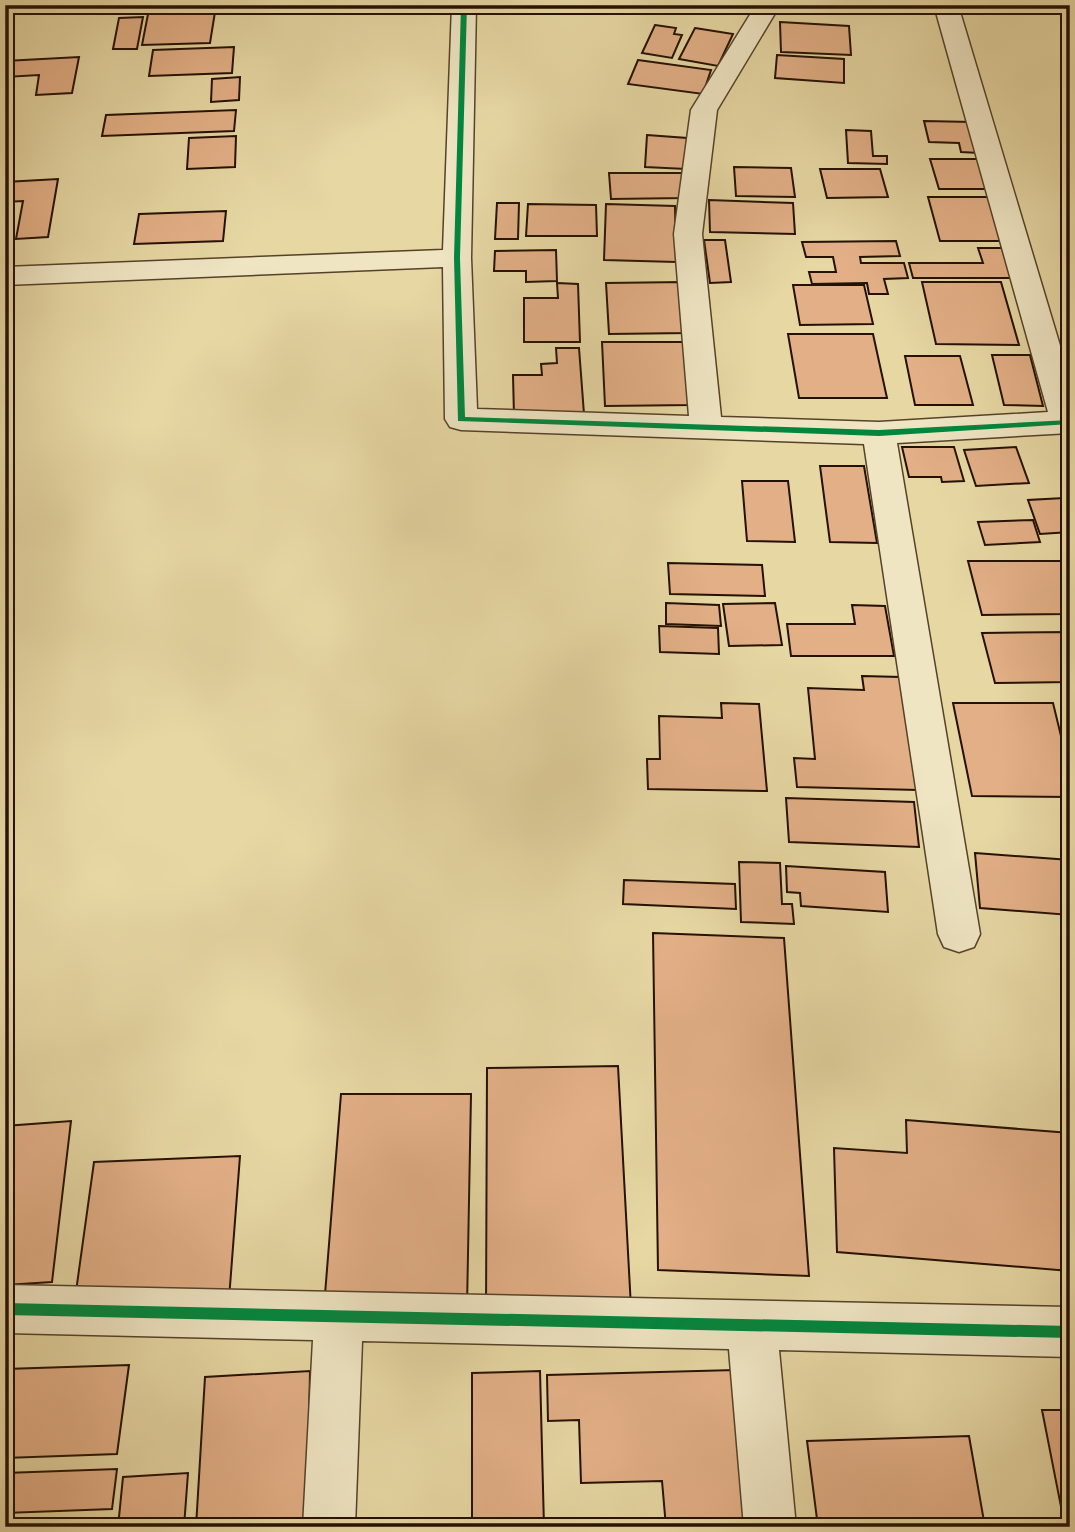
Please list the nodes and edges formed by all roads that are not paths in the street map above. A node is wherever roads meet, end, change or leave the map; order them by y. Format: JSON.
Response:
{"nodes":[{"id":1,"x":464,"y":5,"type":"edge"},
{"id":2,"x":768,"y":5,"type":"edge"},
{"id":3,"x":946,"y":5,"type":"edge"},
{"id":4,"x":457,"y":258,"type":"junction"},
{"id":5,"x":5,"y":276,"type":"edge"},
{"id":6,"x":1068,"y":423,"type":"edge"},
{"id":7,"x":706,"y":427,"type":"junction"},
{"id":8,"x":879,"y":433,"type":"junction"},
{"id":9,"x":959,"y":934,"type":"dead end"},
{"id":10,"x":5,"y":1309,"type":"edge"},
{"id":11,"x":339,"y":1315,"type":"junction"},
{"id":12,"x":752,"y":1324,"type":"junction"},
{"id":13,"x":1070,"y":1332,"type":"edge"},
{"id":14,"x":329,"y":1527,"type":"edge"},
{"id":15,"x":770,"y":1527,"type":"edge"}],
"edges":[{"from":1,"to":4,"type":"street"},
{"from":2,"to":7,"type":"street"},
{"from":3,"to":6,"type":"street"},
{"from":4,"to":5,"type":"street"},
{"from":4,"to":7,"type":"street"},
{"from":6,"to":8,"type":"street"},
{"from":7,"to":8,"type":"street"},
{"from":8,"to":9,"type":"street"},
{"from":10,"to":11,"type":"street"},
{"from":11,"to":12,"type":"street"},
{"from":11,"to":14,"type":"street"},
{"from":12,"to":13,"type":"street"},
{"from":12,"to":15,"type":"street"}]}
